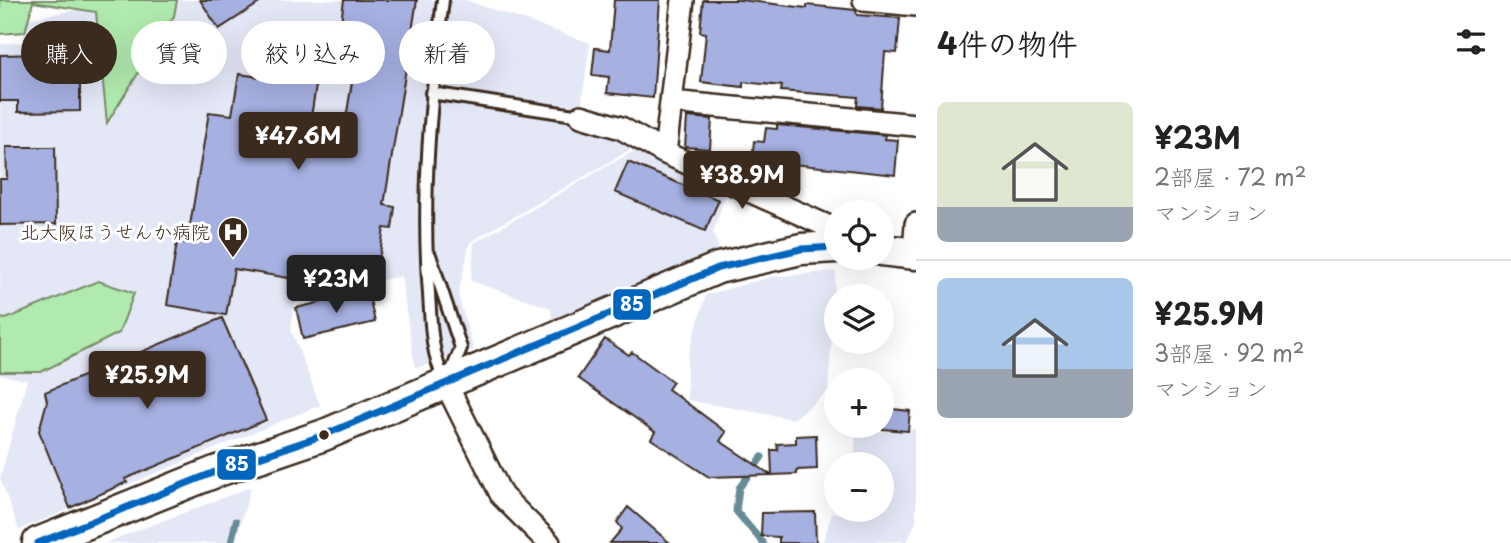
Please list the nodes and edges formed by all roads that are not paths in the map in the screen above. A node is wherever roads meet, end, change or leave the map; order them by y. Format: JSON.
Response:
{"nodes":[{"id":1,"x":443,"y":0,"type":"edge"},
{"id":2,"x":683,"y":0,"type":"edge"},
{"id":3,"x":864,"y":0,"type":"edge"},
{"id":4,"x":916,"y":5,"type":"edge"},
{"id":5,"x":431,"y":93,"type":"junction"},
{"id":6,"x":671,"y":102,"type":"junction"},
{"id":7,"x":581,"y":116,"type":"joint"},
{"id":8,"x":916,"y":125,"type":"edge"},
{"id":9,"x":666,"y":153,"type":"junction"},
{"id":10,"x":916,"y":224,"type":"edge"},
{"id":11,"x":824,"y":225,"type":"edge"},
{"id":12,"x":424,"y":239,"type":"junction"},
{"id":13,"x":824,"y":248,"type":"edge"},
{"id":14,"x":894,"y":251,"type":"edge"},
{"id":15,"x":915,"y":254,"type":"edge"},
{"id":16,"x":446,"y":384,"type":"junction"},
{"id":17,"x":38,"y":543,"type":"edge"},
{"id":18,"x":549,"y":543,"type":"edge"}],
"edges":[{"from":1,"to":5,"type":"lane"},
{"from":2,"to":6,"type":"street"},
{"from":3,"to":4,"type":"street"},
{"from":5,"to":7,"type":"lane"},
{"from":5,"to":12,"type":"lane"},
{"from":6,"to":8,"type":"street"},
{"from":6,"to":9,"type":"street"},
{"from":7,"to":9,"type":"street"},
{"from":9,"to":11,"type":"street"},
{"from":10,"to":15,"type":"street"},
{"from":12,"to":16,"type":"lane"},
{"from":12,"to":16,"type":"lane"},
{"from":13,"to":16,"type":"street"},
{"from":14,"to":15,"type":"street"},
{"from":16,"to":17,"type":"street"},
{"from":16,"to":18,"type":"street"}]}
